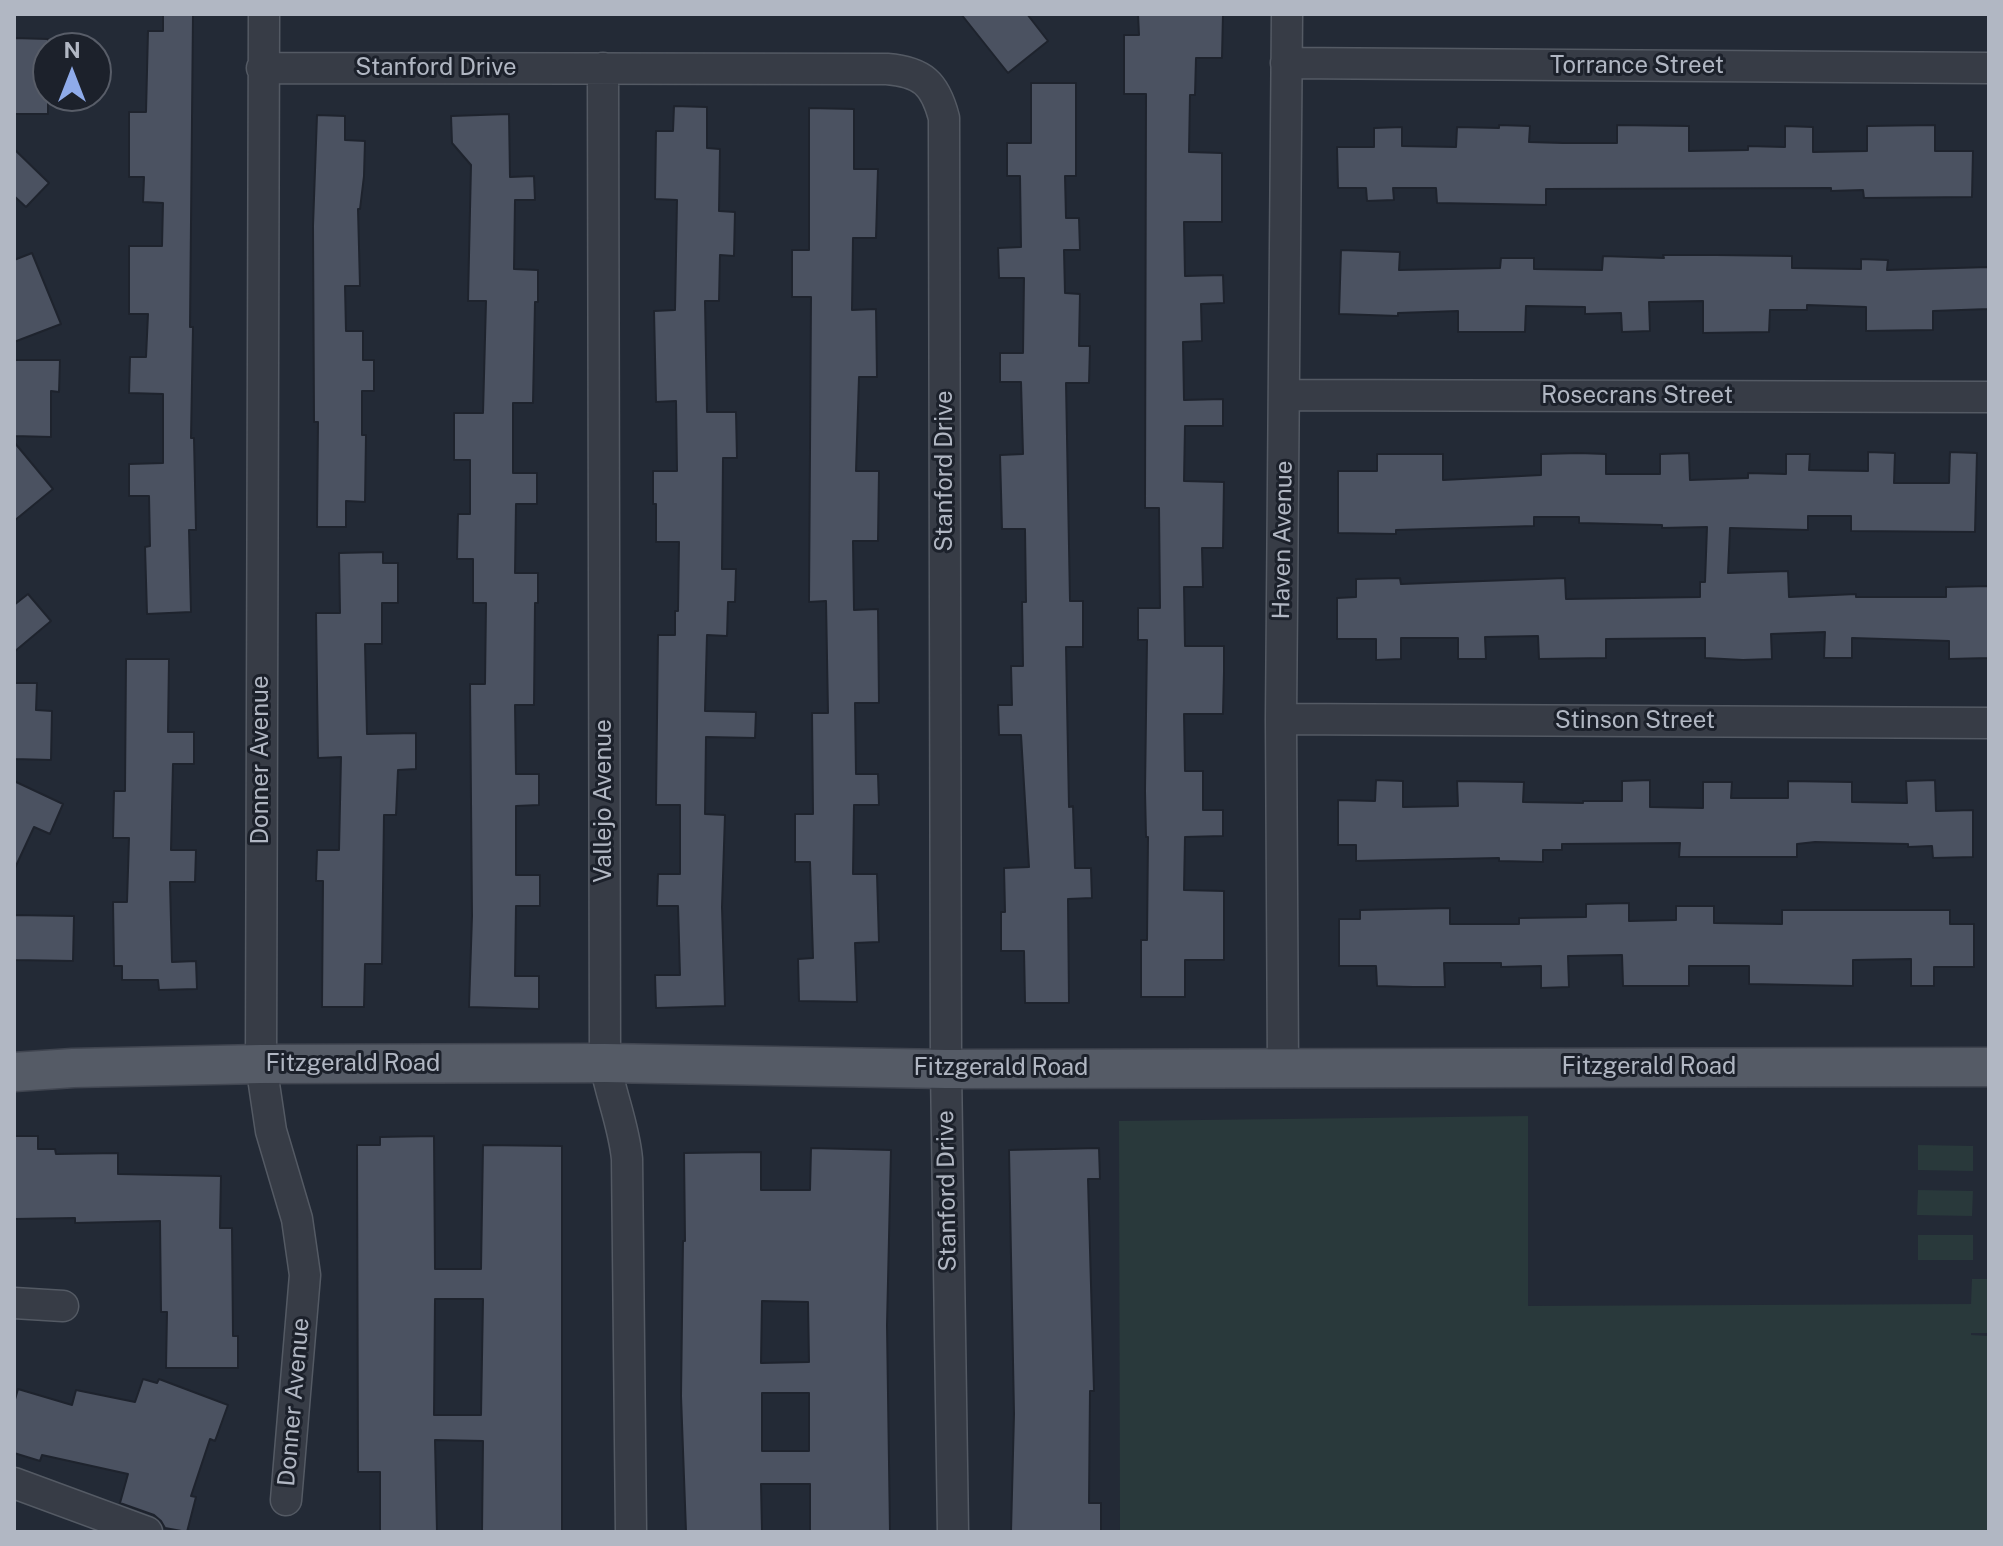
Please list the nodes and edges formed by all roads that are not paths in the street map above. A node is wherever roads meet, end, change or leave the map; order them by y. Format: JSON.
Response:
{"nodes":[{"id":1,"x":264,"y":14,"type":"edge"},
{"id":2,"x":1287,"y":14,"type":"edge"},
{"id":3,"x":1286,"y":63,"type":"junction"},
{"id":4,"x":262,"y":68,"type":"junction"},
{"id":5,"x":603,"y":68,"type":"junction"},
{"id":6,"x":1989,"y":68,"type":"edge"},
{"id":7,"x":1285,"y":395,"type":"junction"},
{"id":8,"x":1989,"y":397,"type":"edge"},
{"id":9,"x":1281,"y":719,"type":"junction"},
{"id":10,"x":1989,"y":723,"type":"edge"},
{"id":11,"x":605,"y":1063,"type":"junction"},
{"id":12,"x":261,"y":1064,"type":"junction"},
{"id":13,"x":1283,"y":1067,"type":"junction"},
{"id":14,"x":1989,"y":1067,"type":"edge"},
{"id":15,"x":946,"y":1069,"type":"junction"},
{"id":16,"x":14,"y":1072,"type":"edge"},
{"id":17,"x":14,"y":1303,"type":"edge"},
{"id":18,"x":63,"y":1306,"type":"dead end"},
{"id":19,"x":14,"y":1483,"type":"edge"},
{"id":20,"x":286,"y":1500,"type":"dead end"},
{"id":21,"x":147,"y":1532,"type":"edge"},
{"id":22,"x":631,"y":1532,"type":"edge"},
{"id":23,"x":953,"y":1532,"type":"edge"}],
"edges":[{"from":1,"to":4,"type":"street","name":"Donner Avenue"},
{"from":2,"to":3,"type":"street","name":"Haven Avenue"},
{"from":3,"to":6,"type":"street","name":"Torrance Street"},
{"from":3,"to":7,"type":"street","name":"Haven Avenue"},
{"from":4,"to":5,"type":"street","name":"Stanford Drive"},
{"from":4,"to":12,"type":"street","name":"Donner Avenue"},
{"from":5,"to":11,"type":"street","name":"Vallejo Avenue"},
{"from":5,"to":15,"type":"street","name":"Stanford Drive"},
{"from":7,"to":8,"type":"street","name":"Rosecrans Street"},
{"from":7,"to":9,"type":"street","name":"Haven Avenue"},
{"from":9,"to":10,"type":"street","name":"Stinson Street"},
{"from":9,"to":13,"type":"street","name":"Haven Avenue"},
{"from":11,"to":12,"type":"main road","name":"Fitzgerald Road"},
{"from":11,"to":15,"type":"main road","name":"Fitzgerald Road"},
{"from":11,"to":22,"type":"street","name":"Vallejo Avenue"},
{"from":12,"to":16,"type":"main road","name":"Fitzgerald Road"},
{"from":12,"to":20,"type":"street","name":"Donner Avenue"},
{"from":13,"to":14,"type":"main road","name":"Fitzgerald Road"},
{"from":13,"to":15,"type":"main road","name":"Fitzgerald Road"},
{"from":15,"to":23,"type":"street","name":"Stanford Drive"},
{"from":17,"to":18,"type":"street"},
{"from":19,"to":21,"type":"street"}]}
